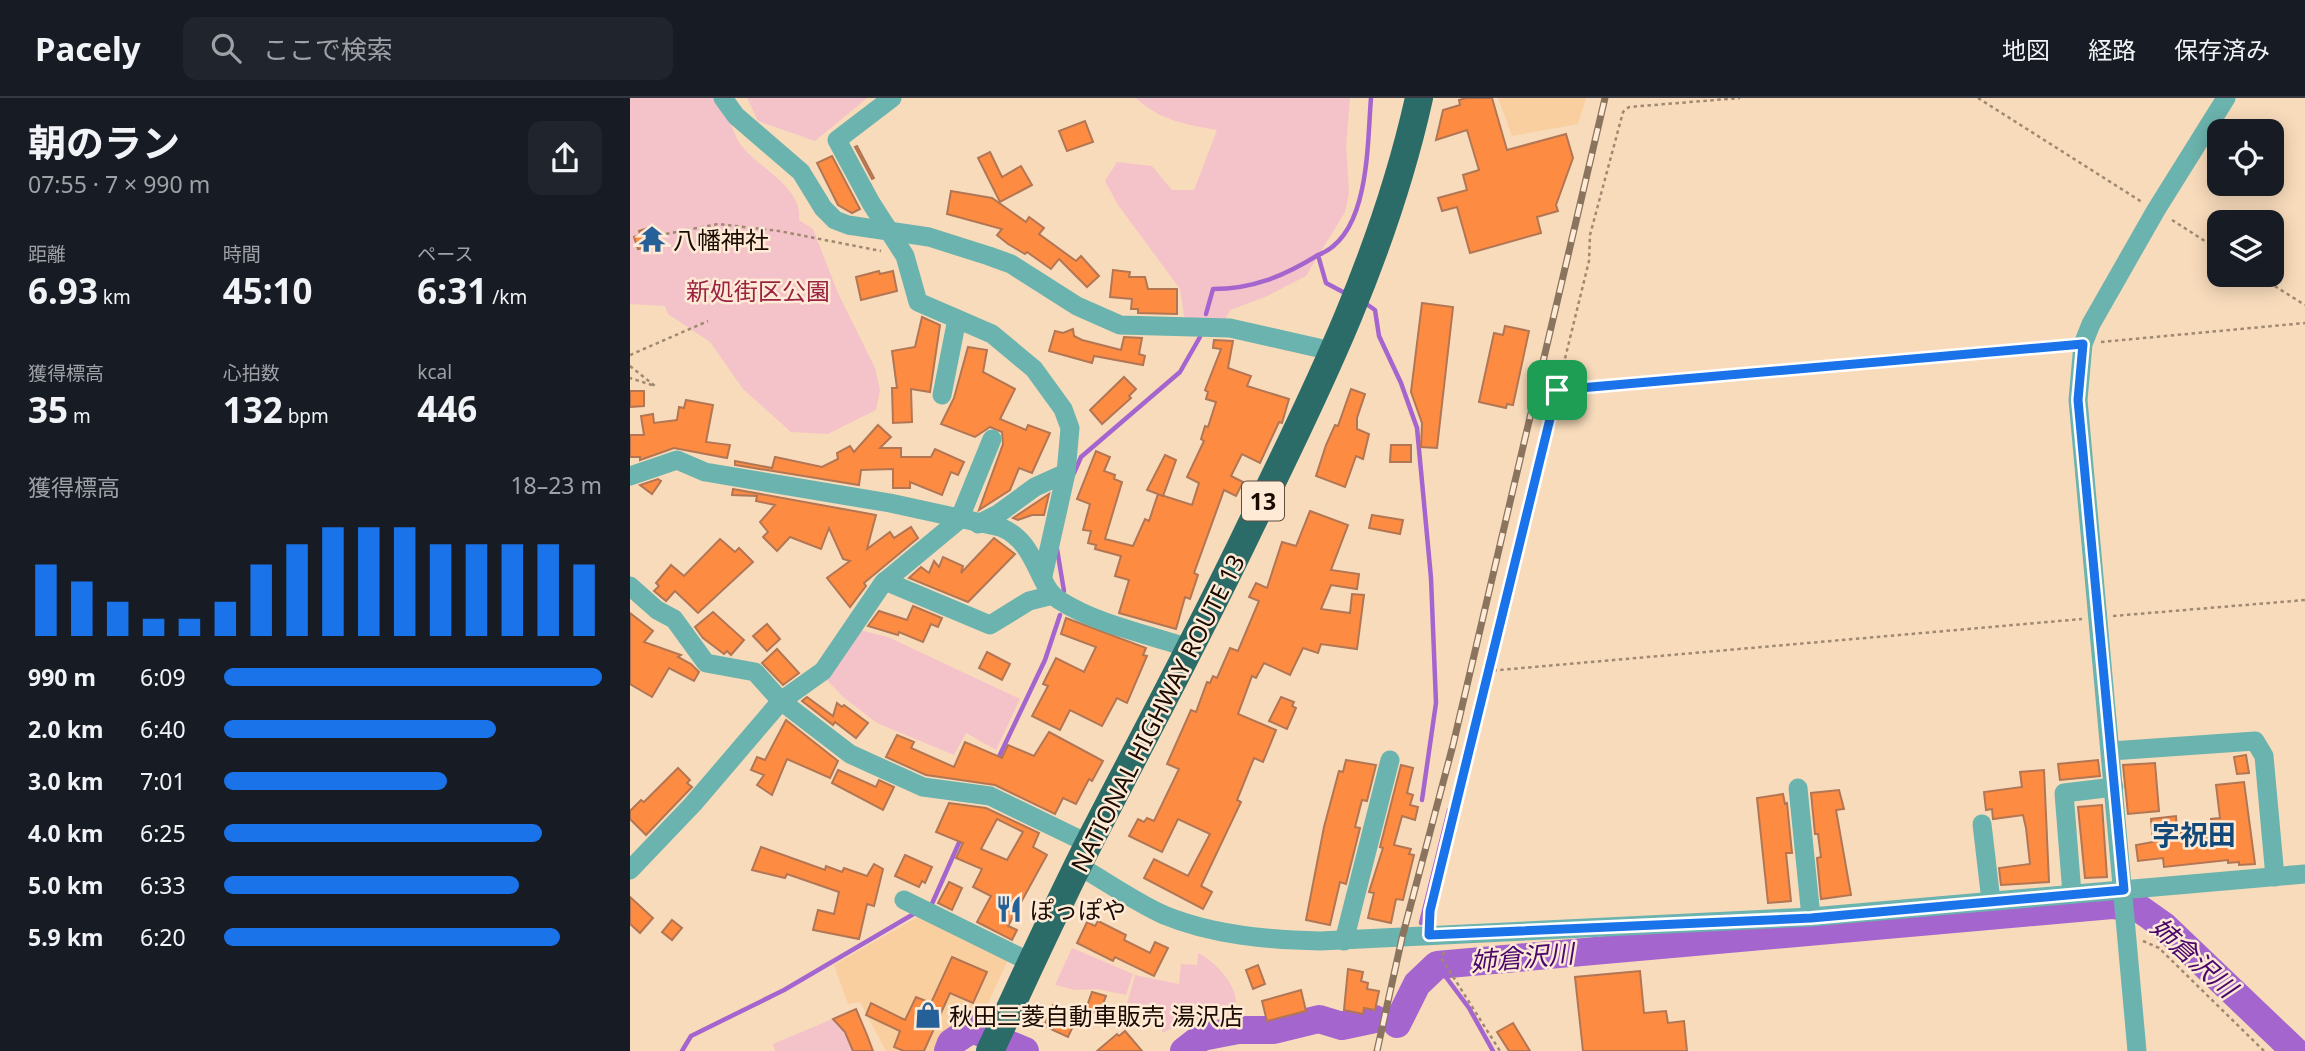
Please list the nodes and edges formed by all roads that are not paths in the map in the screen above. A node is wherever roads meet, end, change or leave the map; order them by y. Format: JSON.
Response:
{"nodes":[{"id":1,"x":723,"y":98,"type":"edge"},
{"id":2,"x":892,"y":98,"type":"edge"},
{"id":3,"x":1419,"y":98,"type":"edge"},
{"id":4,"x":2225,"y":98,"type":"edge"},
{"id":5,"x":888,"y":232,"type":"junction"},
{"id":6,"x":957,"y":319,"type":"junction"},
{"id":7,"x":1335,"y":352,"type":"junction"},
{"id":8,"x":942,"y":395,"type":"dead end"},
{"id":9,"x":992,"y":439,"type":"dead end"},
{"id":10,"x":1066,"y":473,"type":"junction"},
{"id":11,"x":630,"y":476,"type":"edge"},
{"id":12,"x":968,"y":522,"type":"junction"},
{"id":13,"x":1043,"y":576,"type":"junction"},
{"id":14,"x":885,"y":580,"type":"junction"},
{"id":15,"x":630,"y":586,"type":"edge"},
{"id":16,"x":1053,"y":595,"type":"junction"},
{"id":17,"x":1191,"y":649,"type":"junction"},
{"id":18,"x":781,"y":701,"type":"junction"},
{"id":19,"x":2111,"y":751,"type":"junction"},
{"id":20,"x":1390,"y":761,"type":"dead end"},
{"id":21,"x":2114,"y":787,"type":"junction"},
{"id":22,"x":1798,"y":788,"type":"dead end"},
{"id":23,"x":1982,"y":824,"type":"dead end"},
{"id":24,"x":1084,"y":855,"type":"junction"},
{"id":25,"x":630,"y":870,"type":"edge"},
{"id":26,"x":2305,"y":874,"type":"edge"},
{"id":27,"x":2275,"y":877,"type":"junction"},
{"id":28,"x":2124,"y":890,"type":"junction"},
{"id":29,"x":2072,"y":894,"type":"junction"},
{"id":30,"x":904,"y":900,"type":"dead end"},
{"id":31,"x":1991,"y":901,"type":"junction"},
{"id":32,"x":1811,"y":918,"type":"junction"},
{"id":33,"x":1344,"y":941,"type":"junction"},
{"id":34,"x":1032,"y":964,"type":"junction"},
{"id":35,"x":990,"y":1051,"type":"edge"},
{"id":36,"x":2137,"y":1051,"type":"edge"}],
"edges":[{"from":1,"to":5,"type":"street"},
{"from":2,"to":5,"type":"street"},
{"from":3,"to":7,"type":"highway","name":"NATIONAL HIGHWAY ROUTE 13","number":"13"},
{"from":4,"to":19,"type":"street"},
{"from":5,"to":6,"type":"street"},
{"from":5,"to":7,"type":"street"},
{"from":6,"to":8,"type":"street"},
{"from":6,"to":10,"type":"street"},
{"from":7,"to":17,"type":"highway","name":"NATIONAL HIGHWAY ROUTE 13","number":"13"},
{"from":9,"to":12,"type":"street"},
{"from":10,"to":12,"type":"street"},
{"from":10,"to":13,"type":"street"},
{"from":11,"to":12,"type":"street"},
{"from":12,"to":13,"type":"street"},
{"from":12,"to":14,"type":"street"},
{"from":13,"to":16,"type":"street"},
{"from":14,"to":16,"type":"street"},
{"from":14,"to":18,"type":"street"},
{"from":15,"to":18,"type":"street"},
{"from":16,"to":17,"type":"street"},
{"from":17,"to":24,"type":"highway","name":"NATIONAL HIGHWAY ROUTE 13","number":"13"},
{"from":18,"to":24,"type":"street"},
{"from":18,"to":25,"type":"street"},
{"from":19,"to":21,"type":"street"},
{"from":19,"to":27,"type":"street"},
{"from":20,"to":33,"type":"street"},
{"from":21,"to":28,"type":"street"},
{"from":21,"to":29,"type":"street"},
{"from":22,"to":32,"type":"street"},
{"from":23,"to":31,"type":"street"},
{"from":24,"to":33,"type":"street"},
{"from":24,"to":34,"type":"highway","name":"NATIONAL HIGHWAY ROUTE 13","number":"13"},
{"from":26,"to":27,"type":"street"},
{"from":27,"to":28,"type":"street"},
{"from":28,"to":29,"type":"street"},
{"from":28,"to":36,"type":"street"},
{"from":29,"to":31,"type":"street"},
{"from":30,"to":34,"type":"street"},
{"from":31,"to":32,"type":"street"},
{"from":32,"to":33,"type":"street"},
{"from":34,"to":35,"type":"highway","name":"NATIONAL HIGHWAY ROUTE 13","number":"13"}]}
